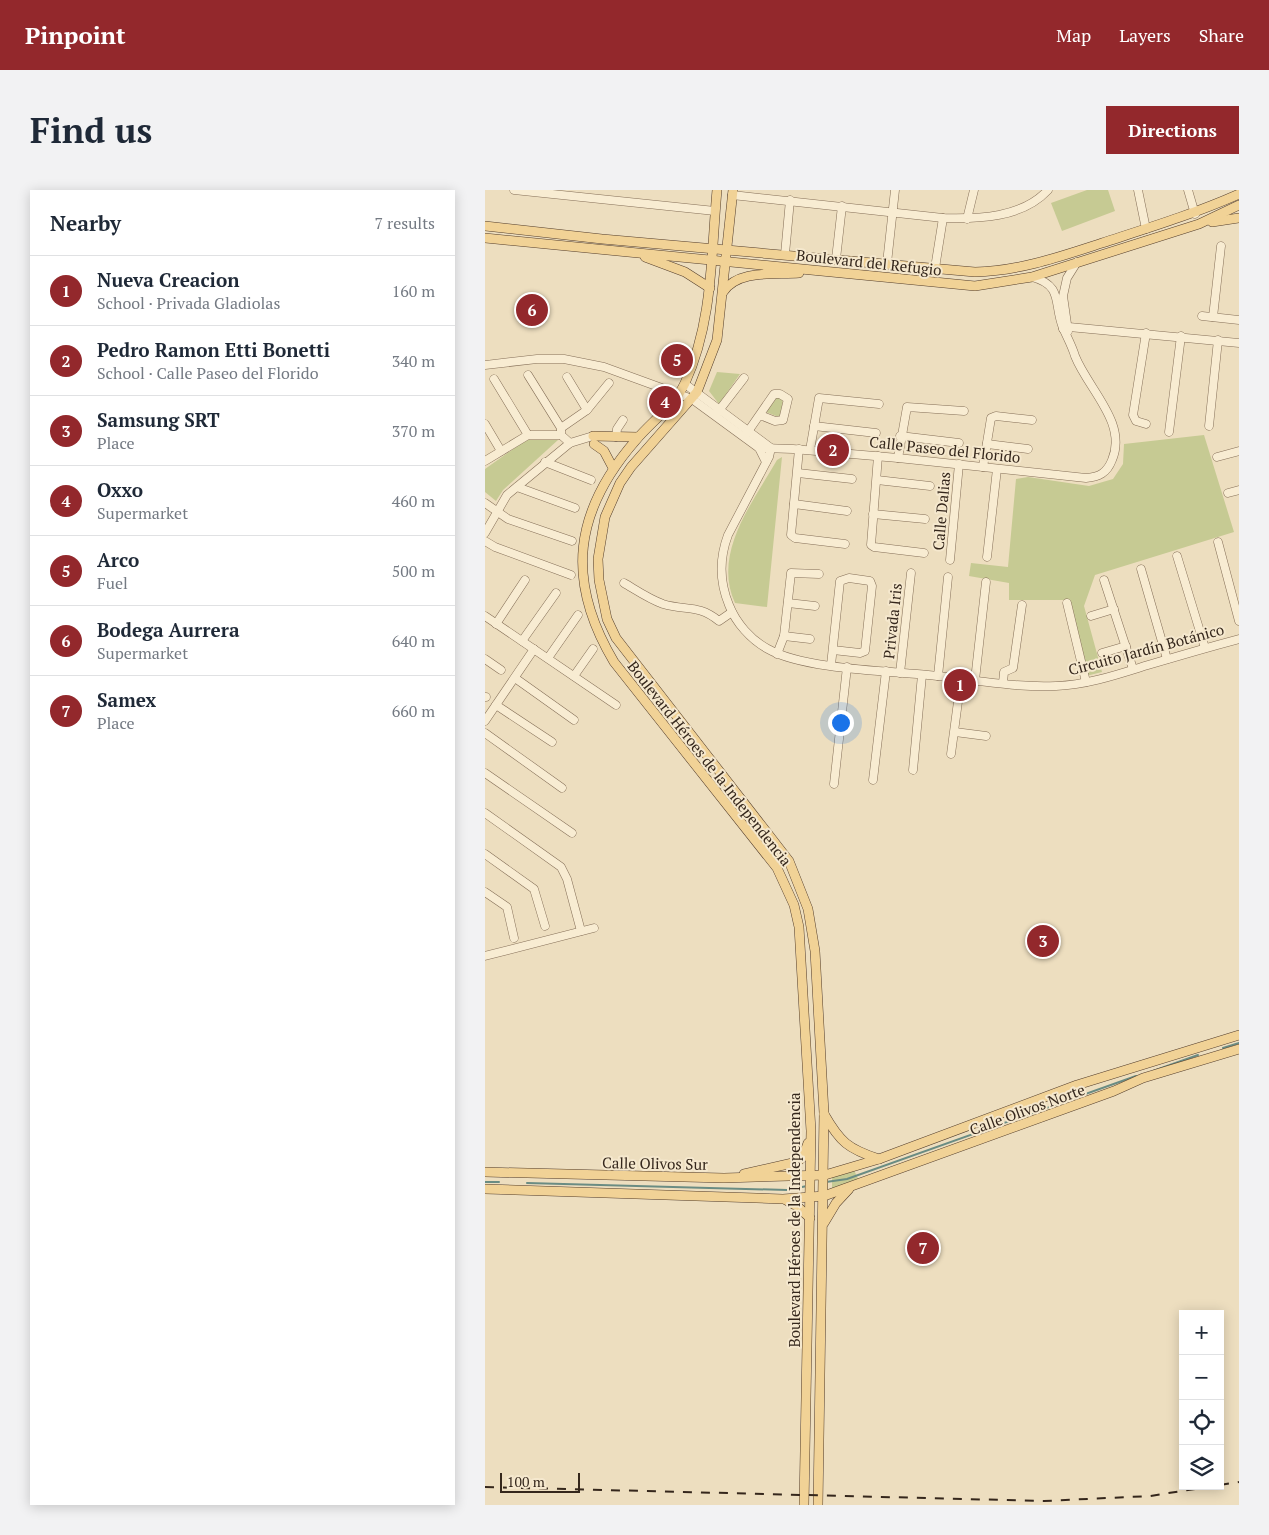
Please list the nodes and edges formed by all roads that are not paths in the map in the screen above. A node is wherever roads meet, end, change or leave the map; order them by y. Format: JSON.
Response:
{"nodes":[{"id":1,"x":514,"y":190,"type":"edge"},
{"id":2,"x":717,"y":190,"type":"edge"},
{"id":3,"x":895,"y":190,"type":"edge"},
{"id":4,"x":973,"y":190,"type":"edge"},
{"id":5,"x":1137,"y":190,"type":"edge"},
{"id":6,"x":1188,"y":190,"type":"edge"},
{"id":7,"x":1045,"y":191,"type":"edge"},
{"id":8,"x":732,"y":193,"type":"edge"},
{"id":9,"x":1239,"y":194,"type":"edge"},
{"id":10,"x":790,"y":200,"type":"junction"},
{"id":11,"x":1239,"y":205,"type":"edge"},
{"id":12,"x":842,"y":206,"type":"junction"},
{"id":13,"x":715,"y":212,"type":"junction"},
{"id":14,"x":894,"y":212,"type":"junction"},
{"id":15,"x":1195,"y":214,"type":"junction"},
{"id":16,"x":943,"y":218,"type":"junction"},
{"id":17,"x":1239,"y":218,"type":"edge"},
{"id":18,"x":967,"y":219,"type":"junction"},
{"id":19,"x":1199,"y":224,"type":"junction"},
{"id":20,"x":485,"y":226,"type":"edge"},
{"id":21,"x":1147,"y":229,"type":"junction"},
{"id":22,"x":485,"y":238,"type":"edge"},
{"id":23,"x":1221,"y":246,"type":"dead end"},
{"id":24,"x":713,"y":248,"type":"junction"},
{"id":25,"x":728,"y":250,"type":"junction"},
{"id":26,"x":638,"y":254,"type":"junction"},
{"id":27,"x":785,"y":254,"type":"junction"},
{"id":28,"x":713,"y":259,"type":"junction"},
{"id":29,"x":836,"y":259,"type":"junction"},
{"id":30,"x":727,"y":260,"type":"junction"},
{"id":31,"x":1077,"y":262,"type":"junction"},
{"id":32,"x":887,"y":263,"type":"junction"},
{"id":33,"x":935,"y":268,"type":"junction"},
{"id":34,"x":826,"y":272,"type":"junction"},
{"id":35,"x":1032,"y":277,"type":"junction"},
{"id":36,"x":710,"y":288,"type":"junction"},
{"id":37,"x":723,"y":293,"type":"junction"},
{"id":38,"x":1060,"y":296,"type":"junction"},
{"id":39,"x":1202,"y":316,"type":"dead end"},
{"id":40,"x":1213,"y":317,"type":"junction"},
{"id":41,"x":1239,"y":320,"type":"edge"},
{"id":42,"x":1067,"y":330,"type":"junction"},
{"id":43,"x":1146,"y":333,"type":"junction"},
{"id":44,"x":1181,"y":336,"type":"junction"},
{"id":45,"x":1219,"y":340,"type":"junction"},
{"id":46,"x":1239,"y":343,"type":"edge"},
{"id":47,"x":485,"y":365,"type":"edge"},
{"id":48,"x":528,"y":375,"type":"dead end"},
{"id":49,"x":567,"y":377,"type":"dead end"},
{"id":50,"x":744,"y":378,"type":"dead end"},
{"id":51,"x":494,"y":379,"type":"dead end"},
{"id":52,"x":609,"y":383,"type":"dead end"},
{"id":53,"x":685,"y":384,"type":"junction"},
{"id":54,"x":679,"y":393,"type":"junction"},
{"id":55,"x":694,"y":395,"type":"junction"},
{"id":56,"x":879,"y":404,"type":"dead end"},
{"id":57,"x":587,"y":410,"type":"junction"},
{"id":58,"x":964,"y":411,"type":"dead end"},
{"id":59,"x":717,"y":413,"type":"junction"},
{"id":60,"x":760,"y":415,"type":"dead end"},
{"id":61,"x":623,"y":420,"type":"dead end"},
{"id":62,"x":1032,"y":420,"type":"dead end"},
{"id":63,"x":485,"y":424,"type":"edge"},
{"id":64,"x":1145,"y":424,"type":"dead end"},
{"id":65,"x":814,"y":426,"type":"junction"},
{"id":66,"x":1209,"y":426,"type":"dead end"},
{"id":67,"x":749,"y":430,"type":"junction"},
{"id":68,"x":561,"y":432,"type":"junction"},
{"id":69,"x":1169,"y":432,"type":"dead end"},
{"id":70,"x":876,"y":433,"type":"dead end"},
{"id":71,"x":528,"y":435,"type":"junction"},
{"id":72,"x":900,"y":436,"type":"junction"},
{"id":73,"x":616,"y":437,"type":"junction"},
{"id":74,"x":638,"y":437,"type":"junction"},
{"id":75,"x":744,"y":438,"type":"junction"},
{"id":76,"x":593,"y":440,"type":"junction"},
{"id":77,"x":574,"y":442,"type":"junction"},
{"id":78,"x":959,"y":443,"type":"dead end"},
{"id":79,"x":987,"y":444,"type":"junction"},
{"id":80,"x":759,"y":448,"type":"junction"},
{"id":81,"x":771,"y":448,"type":"junction"},
{"id":82,"x":1028,"y":448,"type":"dead end"},
{"id":83,"x":799,"y":449,"type":"junction"},
{"id":84,"x":810,"y":450,"type":"junction"},
{"id":85,"x":501,"y":451,"type":"junction"},
{"id":86,"x":1239,"y":451,"type":"edge"},
{"id":87,"x":878,"y":456,"type":"junction"},
{"id":88,"x":1217,"y":457,"type":"dead end"},
{"id":89,"x":898,"y":458,"type":"junction"},
{"id":90,"x":485,"y":461,"type":"edge"},
{"id":91,"x":545,"y":462,"type":"junction"},
{"id":92,"x":766,"y":462,"type":"junction"},
{"id":93,"x":959,"y":464,"type":"junction"},
{"id":94,"x":983,"y":467,"type":"junction"},
{"id":95,"x":613,"y":468,"type":"junction"},
{"id":96,"x":997,"y":468,"type":"junction"},
{"id":97,"x":798,"y":473,"type":"junction"},
{"id":98,"x":852,"y":479,"type":"dead end"},
{"id":99,"x":591,"y":480,"type":"dead end"},
{"id":100,"x":877,"y":480,"type":"junction"},
{"id":101,"x":930,"y":486,"type":"dead end"},
{"id":102,"x":517,"y":487,"type":"junction"},
{"id":103,"x":1239,"y":490,"type":"edge"},
{"id":104,"x":1228,"y":493,"type":"dead end"},
{"id":105,"x":485,"y":503,"type":"edge"},
{"id":106,"x":794,"y":504,"type":"junction"},
{"id":107,"x":575,"y":508,"type":"dead end"},
{"id":108,"x":847,"y":511,"type":"dead end"},
{"id":109,"x":496,"y":512,"type":"junction"},
{"id":110,"x":873,"y":514,"type":"junction"},
{"id":111,"x":925,"y":519,"type":"dead end"},
{"id":112,"x":485,"y":534,"type":"edge"},
{"id":113,"x":485,"y":541,"type":"edge"},
{"id":114,"x":572,"y":541,"type":"dead end"},
{"id":115,"x":1218,"y":542,"type":"dead end"},
{"id":116,"x":845,"y":544,"type":"dead end"},
{"id":117,"x":924,"y":553,"type":"dead end"},
{"id":118,"x":987,"y":556,"type":"dead end"},
{"id":119,"x":1177,"y":556,"type":"dead end"},
{"id":120,"x":950,"y":560,"type":"dead end"},
{"id":121,"x":1141,"y":568,"type":"dead end"},
{"id":122,"x":911,"y":572,"type":"dead end"},
{"id":123,"x":819,"y":574,"type":"dead end"},
{"id":124,"x":571,"y":575,"type":"dead end"},
{"id":125,"x":948,"y":577,"type":"dead end"},
{"id":126,"x":525,"y":580,"type":"dead end"},
{"id":127,"x":1104,"y":580,"type":"dead end"},
{"id":128,"x":986,"y":582,"type":"dead end"},
{"id":129,"x":624,"y":583,"type":"dead end"},
{"id":130,"x":556,"y":593,"type":"dead end"},
{"id":131,"x":788,"y":603,"type":"junction"},
{"id":132,"x":1067,"y":603,"type":"dead end"},
{"id":133,"x":1022,"y":605,"type":"dead end"},
{"id":134,"x":815,"y":606,"type":"dead end"},
{"id":135,"x":1114,"y":608,"type":"junction"},
{"id":136,"x":731,"y":612,"type":"junction"},
{"id":137,"x":578,"y":615,"type":"dead end"},
{"id":138,"x":485,"y":616,"type":"edge"},
{"id":139,"x":1091,"y":616,"type":"dead end"},
{"id":140,"x":1239,"y":621,"type":"edge"},
{"id":141,"x":496,"y":624,"type":"junction"},
{"id":142,"x":784,"y":636,"type":"junction"},
{"id":143,"x":810,"y":639,"type":"dead end"},
{"id":144,"x":1239,"y":639,"type":"edge"},
{"id":145,"x":522,"y":641,"type":"junction"},
{"id":146,"x":1126,"y":646,"type":"junction"},
{"id":147,"x":1205,"y":648,"type":"junction"},
{"id":148,"x":534,"y":649,"type":"junction"},
{"id":149,"x":593,"y":649,"type":"dead end"},
{"id":150,"x":833,"y":650,"type":"junction"},
{"id":151,"x":1102,"y":653,"type":"dead end"},
{"id":152,"x":777,"y":654,"type":"junction"},
{"id":153,"x":547,"y":658,"type":"junction"},
{"id":154,"x":485,"y":659,"type":"edge"},
{"id":155,"x":1167,"y":659,"type":"junction"},
{"id":156,"x":831,"y":665,"type":"junction"},
{"id":157,"x":847,"y":667,"type":"junction"},
{"id":158,"x":1133,"y":669,"type":"junction"},
{"id":159,"x":501,"y":670,"type":"dead end"},
{"id":160,"x":886,"y":671,"type":"junction"},
{"id":161,"x":900,"y":673,"type":"junction"},
{"id":162,"x":922,"y":675,"type":"junction"},
{"id":163,"x":574,"y":676,"type":"junction"},
{"id":164,"x":938,"y":676,"type":"junction"},
{"id":165,"x":515,"y":678,"type":"junction"},
{"id":166,"x":961,"y":679,"type":"junction"},
{"id":167,"x":975,"y":680,"type":"junction"},
{"id":168,"x":1086,"y":682,"type":"junction"},
{"id":169,"x":1003,"y":683,"type":"junction"},
{"id":170,"x":496,"y":705,"type":"junction"},
{"id":171,"x":616,"y":705,"type":"dead end"},
{"id":172,"x":574,"y":720,"type":"dead end"},
{"id":173,"x":485,"y":721,"type":"edge"},
{"id":174,"x":955,"y":732,"type":"junction"},
{"id":175,"x":485,"y":733,"type":"edge"},
{"id":176,"x":986,"y":736,"type":"dead end"},
{"id":177,"x":552,"y":742,"type":"dead end"},
{"id":178,"x":951,"y":754,"type":"dead end"},
{"id":179,"x":913,"y":770,"type":"dead end"},
{"id":180,"x":485,"y":773,"type":"edge"},
{"id":181,"x":873,"y":780,"type":"dead end"},
{"id":182,"x":834,"y":784,"type":"dead end"},
{"id":183,"x":562,"y":788,"type":"dead end"},
{"id":184,"x":485,"y":813,"type":"edge"},
{"id":185,"x":572,"y":833,"type":"dead end"},
{"id":186,"x":760,"y":846,"type":"junction"},
{"id":187,"x":485,"y":854,"type":"edge"},
{"id":188,"x":789,"y":861,"type":"junction"},
{"id":189,"x":485,"y":892,"type":"edge"},
{"id":190,"x":545,"y":926,"type":"dead end"},
{"id":191,"x":594,"y":928,"type":"dead end"},
{"id":192,"x":581,"y":930,"type":"junction"},
{"id":193,"x":514,"y":938,"type":"dead end"},
{"id":194,"x":485,"y":956,"type":"edge"},
{"id":195,"x":1239,"y":1035,"type":"edge"},
{"id":196,"x":1239,"y":1049,"type":"edge"},
{"id":197,"x":824,"y":1113,"type":"junction"},
{"id":198,"x":811,"y":1131,"type":"junction"},
{"id":199,"x":879,"y":1159,"type":"junction"},
{"id":200,"x":485,"y":1172,"type":"edge"},
{"id":201,"x":825,"y":1175,"type":"junction"},
{"id":202,"x":811,"y":1176,"type":"junction"},
{"id":203,"x":723,"y":1178,"type":"junction"},
{"id":204,"x":852,"y":1187,"type":"junction"},
{"id":205,"x":485,"y":1189,"type":"edge"},
{"id":206,"x":824,"y":1196,"type":"junction"},
{"id":207,"x":810,"y":1197,"type":"junction"},
{"id":208,"x":783,"y":1199,"type":"junction"},
{"id":209,"x":810,"y":1218,"type":"junction"},
{"id":210,"x":824,"y":1223,"type":"junction"},
{"id":211,"x":804,"y":1505,"type":"edge"},
{"id":212,"x":818,"y":1505,"type":"edge"}],
"edges":[{"from":1,"to":13,"type":"street"},
{"from":2,"to":13,"type":"main road","name":"Boulevard Héroes de la Independencia"},
{"from":3,"to":14,"type":"street"},
{"from":4,"to":18,"type":"street"},
{"from":5,"to":21,"type":"street"},
{"from":6,"to":15,"type":"street"},
{"from":7,"to":18,"type":"street"},
{"from":8,"to":10,"type":"street"},
{"from":8,"to":25,"type":"main road","name":"Boulevard Héroes de la Independencia"},
{"from":9,"to":15,"type":"main road","name":"Boulevard del Refugio"},
{"from":10,"to":12,"type":"street"},
{"from":10,"to":27,"type":"street"},
{"from":11,"to":19,"type":"main road","name":"Boulevard del Refugio"},
{"from":12,"to":14,"type":"street"},
{"from":12,"to":29,"type":"street"},
{"from":13,"to":24,"type":"main road","name":"Boulevard Héroes de la Independencia"},
{"from":14,"to":16,"type":"street"},
{"from":14,"to":32,"type":"street"},
{"from":15,"to":21,"type":"main road","name":"Boulevard del Refugio"},
{"from":16,"to":18,"type":"street"},
{"from":16,"to":33,"type":"street"},
{"from":17,"to":19,"type":"main road"},
{"from":19,"to":31,"type":"main road","name":"Boulevard del Refugio"},
{"from":20,"to":24,"type":"main road","name":"Boulevard del Refugio"},
{"from":21,"to":33,"type":"main road","name":"Boulevard del Refugio"},
{"from":22,"to":26,"type":"main road","name":"Boulevard del Refugio"},
{"from":23,"to":40,"type":"street"},
{"from":24,"to":25,"type":"main road","name":"Boulevard del Refugio"},
{"from":24,"to":28,"type":"main road","name":"Boulevard Héroes de la Independencia"},
{"from":25,"to":27,"type":"main road","name":"Boulevard del Refugio"},
{"from":25,"to":30,"type":"main road","name":"Boulevard Héroes de la Independencia"},
{"from":26,"to":28,"type":"main road","name":"Boulevard del Refugio"},
{"from":26,"to":36,"type":"main road"},
{"from":27,"to":29,"type":"main road","name":"Boulevard del Refugio"},
{"from":28,"to":30,"type":"main road","name":"Boulevard del Refugio"},
{"from":28,"to":36,"type":"main road","name":"Boulevard Héroes de la Independencia"},
{"from":29,"to":32,"type":"main road","name":"Boulevard del Refugio"},
{"from":30,"to":34,"type":"main road","name":"Boulevard del Refugio"},
{"from":30,"to":37,"type":"main road","name":"Boulevard Héroes de la Independencia"},
{"from":31,"to":35,"type":"main road","name":"Boulevard del Refugio"},
{"from":31,"to":38,"type":"street"},
{"from":32,"to":33,"type":"main road","name":"Boulevard del Refugio"},
{"from":34,"to":35,"type":"main road","name":"Boulevard del Refugio"},
{"from":34,"to":37,"type":"main road"},
{"from":35,"to":38,"type":"street"},
{"from":36,"to":53,"type":"main road","name":"Boulevard Héroes de la Independencia"},
{"from":37,"to":55,"type":"main road","name":"Boulevard Héroes de la Independencia"},
{"from":38,"to":42,"type":"street"},
{"from":39,"to":40,"type":"street"},
{"from":40,"to":41,"type":"street"},
{"from":42,"to":43,"type":"street"},
{"from":42,"to":96,"type":"street","name":"Calle Paseo del Florido"},
{"from":43,"to":44,"type":"street"},
{"from":43,"to":64,"type":"street"},
{"from":44,"to":45,"type":"street"},
{"from":44,"to":69,"type":"street"},
{"from":45,"to":46,"type":"street"},
{"from":45,"to":66,"type":"street"},
{"from":47,"to":54,"type":"street"},
{"from":48,"to":68,"type":"street"},
{"from":49,"to":57,"type":"street"},
{"from":50,"to":59,"type":"street"},
{"from":51,"to":71,"type":"street"},
{"from":52,"to":57,"type":"street"},
{"from":53,"to":54,"type":"main road","name":"Boulevard Héroes de la Independencia"},
{"from":53,"to":55,"type":"street"},
{"from":54,"to":55,"type":"street"},
{"from":54,"to":74,"type":"main road","name":"Boulevard Héroes de la Independencia"},
{"from":55,"to":59,"type":"street"},
{"from":55,"to":188,"type":"main road","name":"Boulevard Héroes de la Independencia"},
{"from":56,"to":65,"type":"street"},
{"from":57,"to":68,"type":"street"},
{"from":58,"to":72,"type":"street"},
{"from":59,"to":67,"type":"street"},
{"from":59,"to":75,"type":"street"},
{"from":60,"to":67,"type":"street"},
{"from":61,"to":73,"type":"street"},
{"from":62,"to":79,"type":"street"},
{"from":63,"to":85,"type":"street"},
{"from":65,"to":70,"type":"street"},
{"from":65,"to":84,"type":"street"},
{"from":67,"to":75,"type":"street"},
{"from":67,"to":81,"type":"street"},
{"from":68,"to":71,"type":"street"},
{"from":68,"to":77,"type":"street"},
{"from":71,"to":85,"type":"street"},
{"from":72,"to":78,"type":"street"},
{"from":72,"to":89,"type":"street"},
{"from":73,"to":74,"type":"main road"},
{"from":73,"to":76,"type":"main road"},
{"from":74,"to":95,"type":"main road","name":"Boulevard Héroes de la Independencia"},
{"from":75,"to":80,"type":"street"},
{"from":76,"to":77,"type":"street"},
{"from":76,"to":95,"type":"main road"},
{"from":77,"to":91,"type":"street"},
{"from":79,"to":82,"type":"street"},
{"from":79,"to":94,"type":"street"},
{"from":80,"to":81,"type":"street","name":"Calle Paseo del Florido"},
{"from":80,"to":92,"type":"street"},
{"from":81,"to":83,"type":"street","name":"Calle Paseo del Florido"},
{"from":81,"to":92,"type":"street","name":"Circuito Jardín Botánico"},
{"from":83,"to":84,"type":"street","name":"Calle Paseo del Florido"},
{"from":83,"to":97,"type":"street"},
{"from":84,"to":87,"type":"street","name":"Calle Paseo del Florido"},
{"from":85,"to":90,"type":"street"},
{"from":86,"to":88,"type":"street"},
{"from":87,"to":89,"type":"street","name":"Calle Paseo del Florido"},
{"from":87,"to":100,"type":"street"},
{"from":89,"to":93,"type":"street","name":"Calle Paseo del Florido"},
{"from":91,"to":99,"type":"street"},
{"from":91,"to":102,"type":"street"},
{"from":92,"to":136,"type":"street","name":"Circuito Jardín Botánico"},
{"from":93,"to":94,"type":"street","name":"Calle Paseo del Florido"},
{"from":93,"to":120,"type":"street","name":"Calle Dalias"},
{"from":94,"to":96,"type":"street","name":"Calle Paseo del Florido"},
{"from":95,"to":186,"type":"main road","name":"Boulevard Héroes de la Independencia"},
{"from":96,"to":118,"type":"street"},
{"from":97,"to":98,"type":"street"},
{"from":97,"to":106,"type":"street"},
{"from":100,"to":101,"type":"street"},
{"from":100,"to":110,"type":"street"},
{"from":102,"to":107,"type":"street"},
{"from":102,"to":109,"type":"street"},
{"from":103,"to":104,"type":"street"},
{"from":105,"to":109,"type":"street"},
{"from":106,"to":108,"type":"street"},
{"from":106,"to":116,"type":"street"},
{"from":109,"to":112,"type":"street"},
{"from":109,"to":114,"type":"street"},
{"from":110,"to":111,"type":"street"},
{"from":110,"to":117,"type":"street"},
{"from":113,"to":124,"type":"street"},
{"from":115,"to":140,"type":"street"},
{"from":119,"to":147,"type":"street"},
{"from":121,"to":155,"type":"street"},
{"from":122,"to":161,"type":"street","name":"Privada Iris"},
{"from":123,"to":131,"type":"street"},
{"from":125,"to":164,"type":"street"},
{"from":126,"to":141,"type":"street"},
{"from":127,"to":135,"type":"street"},
{"from":128,"to":167,"type":"street"},
{"from":129,"to":136,"type":"street"},
{"from":130,"to":145,"type":"street"},
{"from":131,"to":134,"type":"street"},
{"from":131,"to":142,"type":"street"},
{"from":132,"to":168,"type":"street"},
{"from":133,"to":169,"type":"street"},
{"from":135,"to":139,"type":"street"},
{"from":135,"to":146,"type":"street"},
{"from":136,"to":152,"type":"street","name":"Circuito Jardín Botánico"},
{"from":137,"to":153,"type":"street"},
{"from":138,"to":141,"type":"street"},
{"from":141,"to":145,"type":"street"},
{"from":142,"to":143,"type":"street"},
{"from":142,"to":152,"type":"street"},
{"from":144,"to":147,"type":"street","name":"Circuito Jardín Botánico"},
{"from":145,"to":148,"type":"street"},
{"from":146,"to":151,"type":"street"},
{"from":146,"to":158,"type":"street"},
{"from":147,"to":155,"type":"street","name":"Circuito Jardín Botánico"},
{"from":148,"to":153,"type":"street"},
{"from":148,"to":165,"type":"street"},
{"from":149,"to":163,"type":"street"},
{"from":150,"to":150,"type":"street"},
{"from":150,"to":156,"type":"street"},
{"from":152,"to":156,"type":"street","name":"Circuito Jardín Botánico"},
{"from":153,"to":163,"type":"street"},
{"from":154,"to":159,"type":"street"},
{"from":155,"to":158,"type":"street","name":"Circuito Jardín Botánico"},
{"from":156,"to":157,"type":"street","name":"Circuito Jardín Botánico"},
{"from":157,"to":160,"type":"street","name":"Circuito Jardín Botánico"},
{"from":157,"to":182,"type":"street"},
{"from":158,"to":168,"type":"street","name":"Circuito Jardín Botánico"},
{"from":160,"to":161,"type":"street","name":"Circuito Jardín Botánico"},
{"from":160,"to":181,"type":"street"},
{"from":161,"to":162,"type":"street","name":"Circuito Jardín Botánico"},
{"from":162,"to":164,"type":"street","name":"Circuito Jardín Botánico"},
{"from":162,"to":179,"type":"street"},
{"from":163,"to":171,"type":"street"},
{"from":164,"to":166,"type":"street","name":"Circuito Jardín Botánico"},
{"from":165,"to":170,"type":"street"},
{"from":165,"to":172,"type":"street"},
{"from":166,"to":167,"type":"street","name":"Circuito Jardín Botánico"},
{"from":166,"to":174,"type":"street"},
{"from":167,"to":169,"type":"street","name":"Circuito Jardín Botánico"},
{"from":168,"to":169,"type":"street","name":"Circuito Jardín Botánico"},
{"from":170,"to":173,"type":"street"},
{"from":170,"to":177,"type":"street"},
{"from":174,"to":176,"type":"street"},
{"from":174,"to":178,"type":"street"},
{"from":175,"to":183,"type":"street"},
{"from":180,"to":185,"type":"street"},
{"from":184,"to":192,"type":"street"},
{"from":186,"to":188,"type":"main road"},
{"from":186,"to":198,"type":"main road","name":"Boulevard Héroes de la Independencia"},
{"from":187,"to":190,"type":"street"},
{"from":188,"to":197,"type":"main road","name":"Boulevard Héroes de la Independencia"},
{"from":189,"to":193,"type":"street"},
{"from":191,"to":192,"type":"street"},
{"from":192,"to":194,"type":"street"},
{"from":195,"to":199,"type":"main road","name":"Calle Olivos Norte"},
{"from":196,"to":204,"type":"main road","name":"Calle Olivos Norte"},
{"from":197,"to":199,"type":"main road"},
{"from":197,"to":201,"type":"main road","name":"Boulevard Héroes de la Independencia"},
{"from":198,"to":202,"type":"main road","name":"Boulevard Héroes de la Independencia"},
{"from":198,"to":203,"type":"main road"},
{"from":199,"to":201,"type":"main road","name":"Calle Olivos Norte"},
{"from":200,"to":203,"type":"main road","name":"Calle Olivos Sur"},
{"from":201,"to":202,"type":"main road","name":"Calle Olivos Sur"},
{"from":201,"to":206,"type":"main road","name":"Boulevard Héroes de la Independencia"},
{"from":202,"to":203,"type":"main road","name":"Calle Olivos Sur"},
{"from":202,"to":207,"type":"main road","name":"Boulevard Héroes de la Independencia"},
{"from":204,"to":206,"type":"main road","name":"Calle Olivos Norte"},
{"from":204,"to":210,"type":"main road"},
{"from":205,"to":208,"type":"main road","name":"Calle Olivos Sur"},
{"from":206,"to":207,"type":"main road","name":"Calle Olivos Sur"},
{"from":206,"to":210,"type":"main road","name":"Boulevard Héroes de la Independencia"},
{"from":207,"to":208,"type":"main road","name":"Calle Olivos Sur"},
{"from":207,"to":209,"type":"main road","name":"Boulevard Héroes de la Independencia"},
{"from":208,"to":209,"type":"main road"},
{"from":209,"to":211,"type":"main road","name":"Boulevard Héroes de la Independencia"},
{"from":210,"to":212,"type":"main road","name":"Boulevard Héroes de la Independencia"}]}
